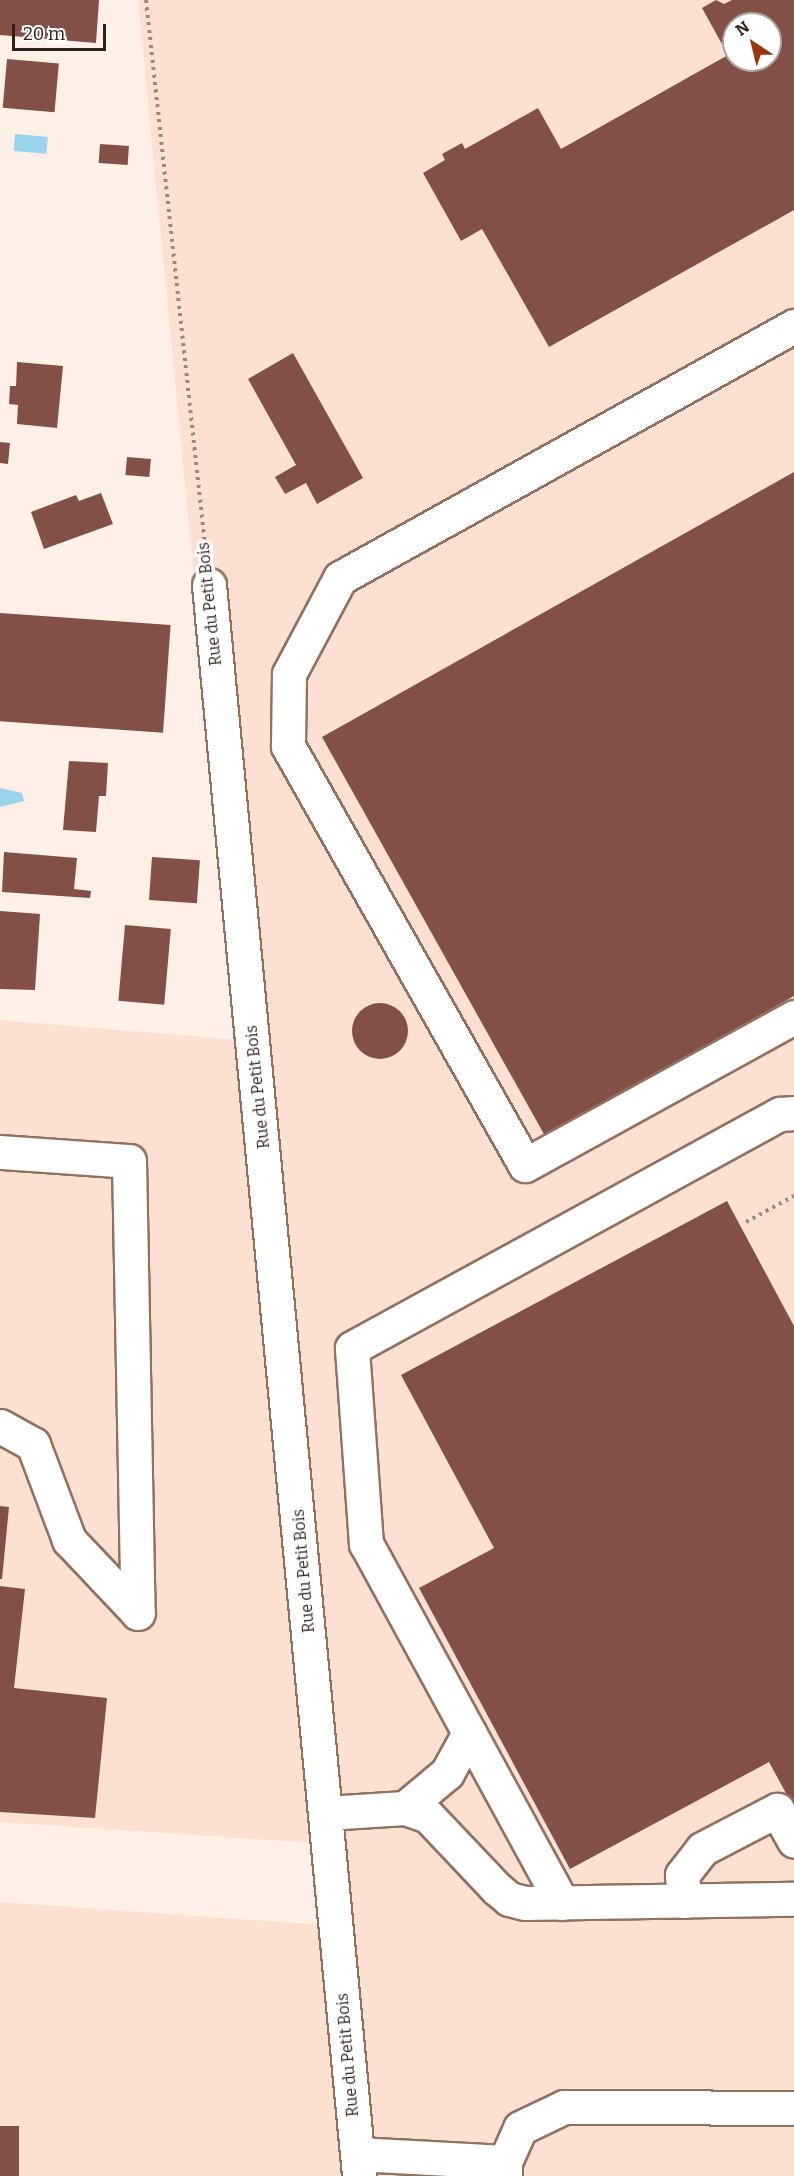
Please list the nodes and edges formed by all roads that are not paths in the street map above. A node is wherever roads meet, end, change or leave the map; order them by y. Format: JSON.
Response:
{"nodes":[{"id":1,"x":794,"y":326,"type":"edge"},
{"id":2,"x":209,"y":585,"type":"road end"},
{"id":3,"x":794,"y":1017,"type":"edge"},
{"id":4,"x":794,"y":1113,"type":"edge"},
{"id":5,"x":0,"y":1152,"type":"edge"},
{"id":6,"x":0,"y":1426,"type":"edge"},
{"id":7,"x":469,"y":1733,"type":"junction"},
{"id":8,"x":405,"y":1808,"type":"junction"},
{"id":9,"x":326,"y":1813,"type":"junction"},
{"id":10,"x":794,"y":1841,"type":"edge"},
{"id":11,"x":794,"y":1899,"type":"edge"},
{"id":12,"x":685,"y":1901,"type":"junction"},
{"id":13,"x":562,"y":1903,"type":"junction"},
{"id":14,"x":794,"y":2108,"type":"edge"},
{"id":15,"x":358,"y":2165,"type":"edge"},
{"id":16,"x":505,"y":2169,"type":"edge"}],
"edges":[{"from":1,"to":3,"type":"street"},
{"from":2,"to":9,"type":"street","name":"Rue du Petit Bois"},
{"from":4,"to":7,"type":"street"},
{"from":5,"to":6,"type":"street"},
{"from":7,"to":8,"type":"street"},
{"from":7,"to":13,"type":"street"},
{"from":8,"to":9,"type":"street"},
{"from":8,"to":13,"type":"street"},
{"from":9,"to":15,"type":"street","name":"Rue du Petit Bois"},
{"from":10,"to":12,"type":"street"},
{"from":11,"to":12,"type":"street"},
{"from":12,"to":13,"type":"street"},
{"from":14,"to":16,"type":"street"},
{"from":15,"to":16,"type":"street"}]}
